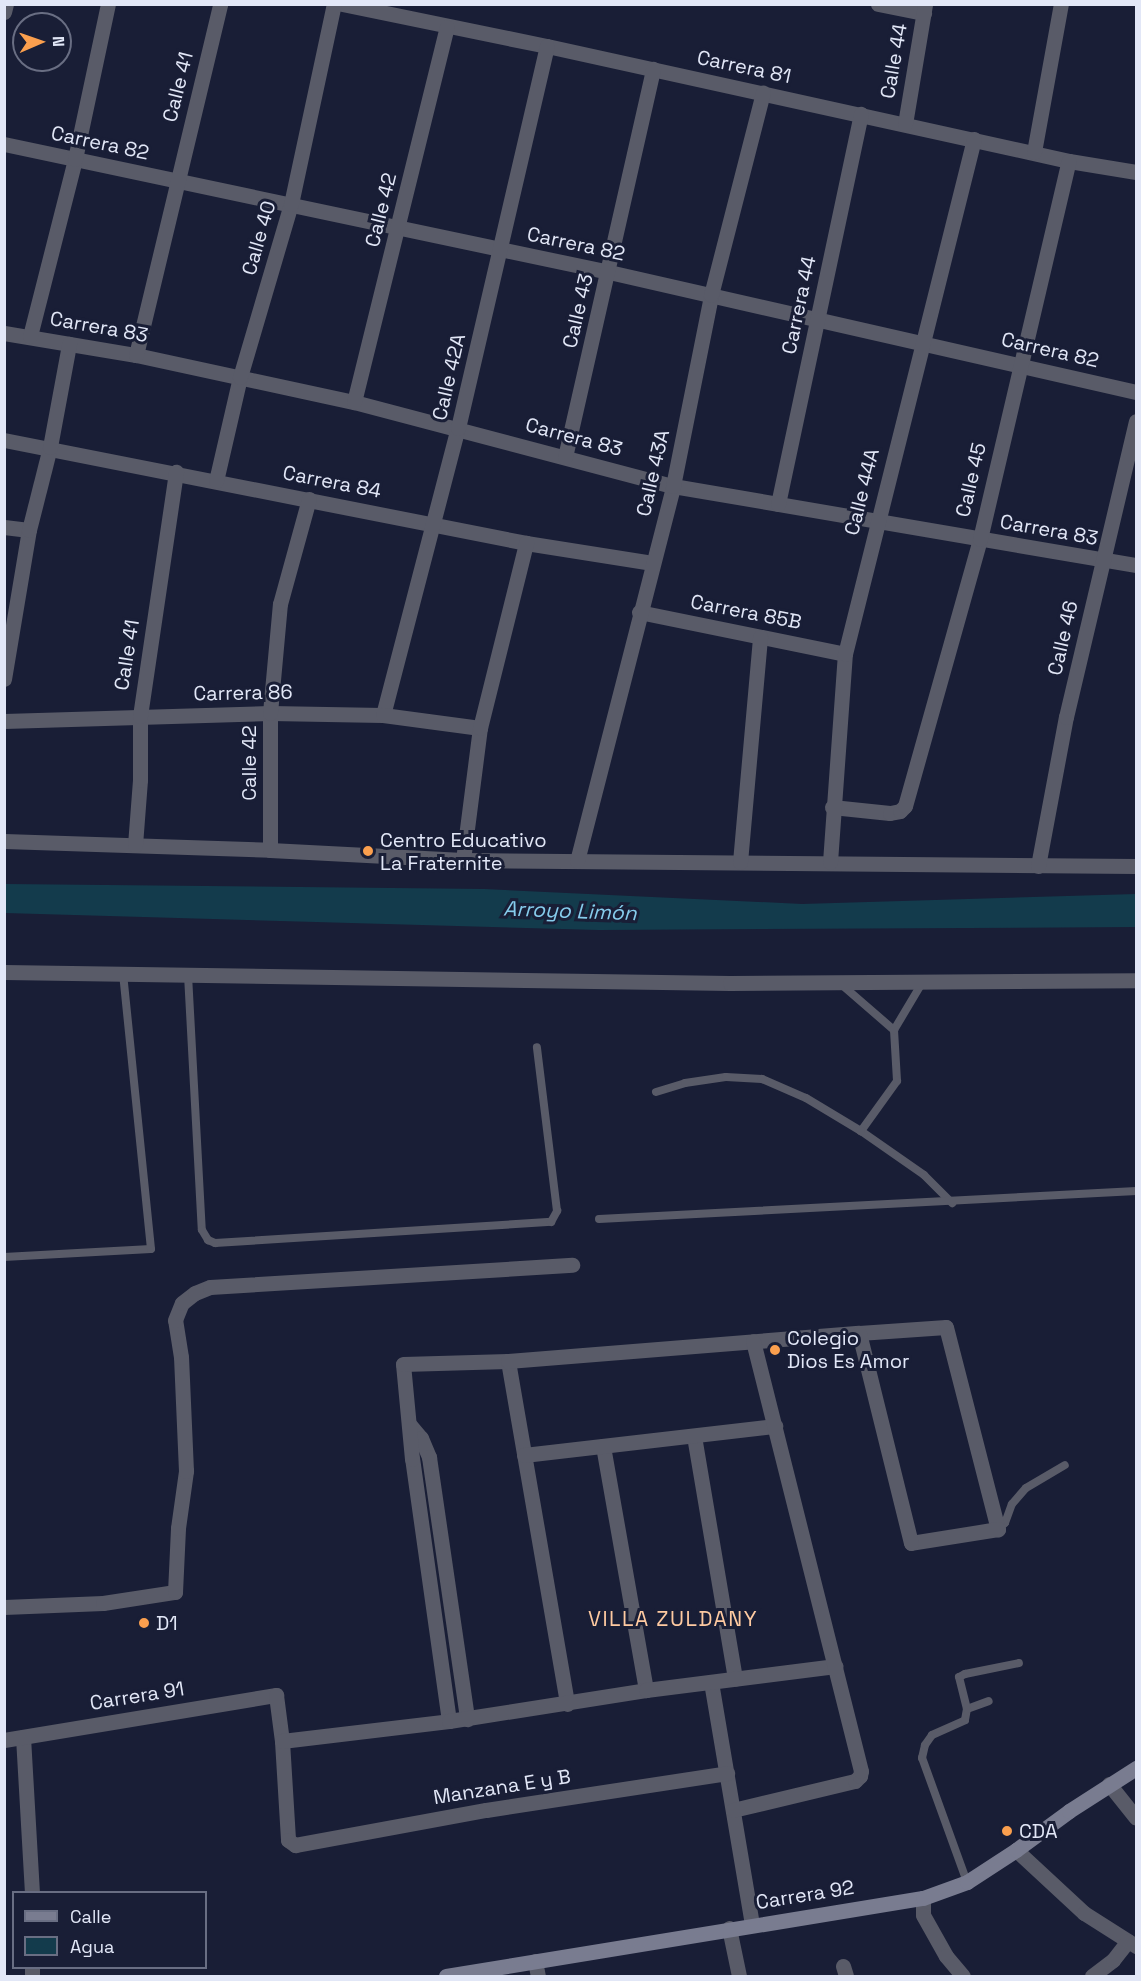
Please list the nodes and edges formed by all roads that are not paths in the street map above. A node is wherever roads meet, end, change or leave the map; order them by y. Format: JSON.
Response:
{"nodes":[{"id":1,"x":6,"y":4,"type":"edge"},
{"id":2,"x":108,"y":4,"type":"edge"},
{"id":3,"x":220,"y":4,"type":"edge"},
{"id":4,"x":334,"y":4,"type":"edge"},
{"id":5,"x":342,"y":4,"type":"edge"},
{"id":6,"x":878,"y":4,"type":"edge"},
{"id":7,"x":1061,"y":4,"type":"edge"},
{"id":8,"x":925,"y":9,"type":"edge"},
{"id":9,"x":4,"y":12,"type":"edge"},
{"id":10,"x":447,"y":27,"type":"junction"},
{"id":11,"x":548,"y":46,"type":"junction"},
{"id":12,"x":654,"y":69,"type":"junction"},
{"id":13,"x":763,"y":93,"type":"junction"},
{"id":14,"x":861,"y":114,"type":"junction"},
{"id":15,"x":904,"y":124,"type":"junction"},
{"id":16,"x":974,"y":139,"type":"junction"},
{"id":17,"x":4,"y":144,"type":"edge"},
{"id":18,"x":1034,"y":152,"type":"junction"},
{"id":19,"x":75,"y":159,"type":"junction"},
{"id":20,"x":1069,"y":161,"type":"junction"},
{"id":21,"x":1137,"y":172,"type":"edge"},
{"id":22,"x":177,"y":182,"type":"junction"},
{"id":23,"x":291,"y":204,"type":"junction"},
{"id":24,"x":399,"y":227,"type":"junction"},
{"id":25,"x":500,"y":250,"type":"junction"},
{"id":26,"x":609,"y":272,"type":"junction"},
{"id":27,"x":711,"y":295,"type":"junction"},
{"id":28,"x":818,"y":319,"type":"junction"},
{"id":29,"x":4,"y":333,"type":"edge"},
{"id":30,"x":30,"y":336,"type":"junction"},
{"id":31,"x":921,"y":341,"type":"junction"},
{"id":32,"x":69,"y":344,"type":"junction"},
{"id":33,"x":136,"y":355,"type":"junction"},
{"id":34,"x":1020,"y":364,"type":"junction"},
{"id":35,"x":240,"y":377,"type":"junction"},
{"id":36,"x":1137,"y":392,"type":"edge"},
{"id":37,"x":354,"y":402,"type":"junction"},
{"id":38,"x":1137,"y":422,"type":"edge"},
{"id":39,"x":458,"y":428,"type":"junction"},
{"id":40,"x":4,"y":440,"type":"edge"},
{"id":41,"x":50,"y":447,"type":"junction"},
{"id":42,"x":566,"y":457,"type":"junction"},
{"id":43,"x":176,"y":472,"type":"junction"},
{"id":44,"x":216,"y":481,"type":"junction"},
{"id":45,"x":673,"y":486,"type":"junction"},
{"id":46,"x":309,"y":499,"type":"junction"},
{"id":47,"x":778,"y":504,"type":"junction"},
{"id":48,"x":876,"y":521,"type":"junction"},
{"id":49,"x":432,"y":524,"type":"junction"},
{"id":50,"x":4,"y":527,"type":"edge"},
{"id":51,"x":29,"y":530,"type":"junction"},
{"id":52,"x":980,"y":539,"type":"junction"},
{"id":53,"x":526,"y":543,"type":"junction"},
{"id":54,"x":1103,"y":560,"type":"junction"},
{"id":55,"x":652,"y":563,"type":"junction"},
{"id":56,"x":1137,"y":565,"type":"edge"},
{"id":57,"x":639,"y":612,"type":"junction"},
{"id":58,"x":760,"y":637,"type":"junction"},
{"id":59,"x":845,"y":654,"type":"junction"},
{"id":60,"x":4,"y":679,"type":"edge"},
{"id":61,"x":270,"y":712,"type":"junction"},
{"id":62,"x":383,"y":715,"type":"junction"},
{"id":63,"x":140,"y":716,"type":"junction"},
{"id":64,"x":4,"y":721,"type":"edge"},
{"id":65,"x":480,"y":728,"type":"junction"},
{"id":66,"x":832,"y":807,"type":"junction"},
{"id":67,"x":4,"y":841,"type":"edge"},
{"id":68,"x":135,"y":845,"type":"junction"},
{"id":69,"x":270,"y":850,"type":"junction"},
{"id":70,"x":463,"y":861,"type":"junction"},
{"id":71,"x":577,"y":861,"type":"junction"},
{"id":72,"x":740,"y":862,"type":"junction"},
{"id":73,"x":830,"y":862,"type":"junction"},
{"id":74,"x":1038,"y":866,"type":"junction"},
{"id":75,"x":1137,"y":866,"type":"edge"},
{"id":76,"x":4,"y":972,"type":"edge"},
{"id":77,"x":123,"y":974,"type":"junction"},
{"id":78,"x":188,"y":975,"type":"junction"},
{"id":79,"x":1137,"y":980,"type":"edge"},
{"id":80,"x":922,"y":981,"type":"junction"},
{"id":81,"x":838,"y":982,"type":"junction"},
{"id":82,"x":894,"y":1030,"type":"junction"},
{"id":83,"x":537,"y":1047,"type":"dead end"},
{"id":84,"x":656,"y":1092,"type":"dead end"},
{"id":85,"x":861,"y":1131,"type":"junction"},
{"id":86,"x":1137,"y":1191,"type":"edge"},
{"id":87,"x":952,"y":1203,"type":"junction"},
{"id":88,"x":599,"y":1220,"type":"dead end"},
{"id":89,"x":4,"y":1257,"type":"edge"},
{"id":90,"x":572,"y":1265,"type":"dead end"},
{"id":91,"x":859,"y":1332,"type":"junction"},
{"id":92,"x":753,"y":1341,"type":"junction"},
{"id":93,"x":508,"y":1361,"type":"junction"},
{"id":94,"x":410,"y":1425,"type":"junction"},
{"id":95,"x":775,"y":1426,"type":"junction"},
{"id":96,"x":694,"y":1436,"type":"junction"},
{"id":97,"x":603,"y":1446,"type":"junction"},
{"id":98,"x":524,"y":1455,"type":"junction"},
{"id":99,"x":1065,"y":1465,"type":"dead end"},
{"id":100,"x":998,"y":1529,"type":"junction"},
{"id":101,"x":4,"y":1606,"type":"edge"},
{"id":102,"x":1019,"y":1663,"type":"dead end"},
{"id":103,"x":835,"y":1666,"type":"junction"},
{"id":104,"x":735,"y":1679,"type":"junction"},
{"id":105,"x":711,"y":1682,"type":"junction"},
{"id":106,"x":646,"y":1690,"type":"junction"},
{"id":107,"x":989,"y":1701,"type":"dead end"},
{"id":108,"x":567,"y":1704,"type":"junction"},
{"id":109,"x":967,"y":1709,"type":"junction"},
{"id":110,"x":467,"y":1719,"type":"junction"},
{"id":111,"x":449,"y":1721,"type":"junction"},
{"id":112,"x":23,"y":1737,"type":"junction"},
{"id":113,"x":4,"y":1740,"type":"edge"},
{"id":114,"x":282,"y":1741,"type":"junction"},
{"id":115,"x":1137,"y":1768,"type":"edge"},
{"id":116,"x":727,"y":1773,"type":"junction"},
{"id":117,"x":1109,"y":1784,"type":"junction"},
{"id":118,"x":733,"y":1810,"type":"junction"},
{"id":119,"x":1137,"y":1818,"type":"edge"},
{"id":120,"x":1016,"y":1850,"type":"junction"},
{"id":121,"x":966,"y":1882,"type":"junction"},
{"id":122,"x":32,"y":1891,"type":"edge"},
{"id":123,"x":923,"y":1898,"type":"junction"},
{"id":124,"x":752,"y":1924,"type":"junction"},
{"id":125,"x":729,"y":1928,"type":"junction"},
{"id":126,"x":1132,"y":1944,"type":"edge"},
{"id":127,"x":535,"y":1960,"type":"junction"},
{"id":128,"x":446,"y":1977,"type":"edge"},
{"id":129,"x":537,"y":1977,"type":"edge"},
{"id":130,"x":739,"y":1977,"type":"edge"},
{"id":131,"x":963,"y":1977,"type":"edge"},
{"id":132,"x":1092,"y":1977,"type":"edge"}],
"edges":[{"from":1,"to":9,"type":"street"},
{"from":2,"to":19,"type":"street"},
{"from":3,"to":22,"type":"street","name":"Calle 41"},
{"from":4,"to":23,"type":"street","name":"Calle 40"},
{"from":5,"to":10,"type":"street","name":"Carrera 81"},
{"from":6,"to":8,"type":"street"},
{"from":7,"to":18,"type":"street"},
{"from":8,"to":15,"type":"street","name":"Calle 44"},
{"from":10,"to":11,"type":"street","name":"Carrera 81"},
{"from":10,"to":24,"type":"street","name":"Calle 42"},
{"from":11,"to":12,"type":"street","name":"Carrera 81"},
{"from":11,"to":25,"type":"street","name":"Calle 42A"},
{"from":12,"to":13,"type":"street","name":"Carrera 81"},
{"from":12,"to":26,"type":"street","name":"Calle 43"},
{"from":13,"to":14,"type":"street","name":"Carrera 81"},
{"from":13,"to":27,"type":"street","name":"Calle 43A"},
{"from":14,"to":15,"type":"street","name":"Carrera 81"},
{"from":14,"to":28,"type":"street","name":"Carrera 44"},
{"from":15,"to":16,"type":"street","name":"Carrera 81"},
{"from":16,"to":18,"type":"street","name":"Carrera 81"},
{"from":16,"to":31,"type":"street","name":"Calle 44A"},
{"from":17,"to":19,"type":"street","name":"Carrera 82"},
{"from":18,"to":20,"type":"street","name":"Carrera 81"},
{"from":19,"to":22,"type":"street","name":"Carrera 82"},
{"from":19,"to":30,"type":"street"},
{"from":20,"to":21,"type":"street","name":"Carrera 81"},
{"from":20,"to":34,"type":"street","name":"Calle 45"},
{"from":22,"to":23,"type":"street","name":"Carrera 82"},
{"from":22,"to":33,"type":"street","name":"Calle 41"},
{"from":23,"to":24,"type":"street","name":"Carrera 82"},
{"from":23,"to":35,"type":"street","name":"Calle 40"},
{"from":24,"to":25,"type":"street","name":"Carrera 82"},
{"from":24,"to":37,"type":"street","name":"Calle 42"},
{"from":25,"to":26,"type":"street","name":"Carrera 82"},
{"from":25,"to":39,"type":"street","name":"Calle 42A"},
{"from":26,"to":27,"type":"street","name":"Carrera 82"},
{"from":26,"to":42,"type":"street","name":"Calle 43"},
{"from":27,"to":28,"type":"street","name":"Carrera 82"},
{"from":27,"to":45,"type":"street","name":"Calle 43A"},
{"from":28,"to":31,"type":"street","name":"Carrera 82"},
{"from":28,"to":47,"type":"street","name":"Carrera 44"},
{"from":29,"to":30,"type":"street","name":"Carrera 83"},
{"from":30,"to":32,"type":"street","name":"Carrera 83"},
{"from":31,"to":34,"type":"street","name":"Carrera 82"},
{"from":31,"to":48,"type":"street","name":"Calle 44A"},
{"from":32,"to":33,"type":"street","name":"Carrera 83"},
{"from":32,"to":41,"type":"street"},
{"from":33,"to":35,"type":"street","name":"Carrera 83"},
{"from":34,"to":36,"type":"street","name":"Carrera 82"},
{"from":34,"to":52,"type":"street","name":"Calle 45"},
{"from":35,"to":37,"type":"street","name":"Carrera 83"},
{"from":35,"to":44,"type":"street","name":"Calle 40"},
{"from":37,"to":39,"type":"street","name":"Carrera 83"},
{"from":38,"to":54,"type":"street","name":"Calle 46"},
{"from":39,"to":42,"type":"street","name":"Carrera 83"},
{"from":39,"to":49,"type":"street","name":"Calle 42A"},
{"from":40,"to":41,"type":"street","name":"Carrera 84"},
{"from":41,"to":43,"type":"street","name":"Carrera 84"},
{"from":41,"to":51,"type":"street"},
{"from":42,"to":45,"type":"street","name":"Carrera 83"},
{"from":43,"to":44,"type":"street","name":"Carrera 84"},
{"from":43,"to":63,"type":"street","name":"Calle 41"},
{"from":44,"to":46,"type":"street","name":"Carrera 84"},
{"from":45,"to":47,"type":"street","name":"Carrera 83"},
{"from":45,"to":55,"type":"street","name":"Calle 43A"},
{"from":46,"to":49,"type":"street","name":"Carrera 84"},
{"from":46,"to":61,"type":"street","name":"Calle 42"},
{"from":47,"to":48,"type":"street","name":"Carrera 83"},
{"from":48,"to":52,"type":"street","name":"Carrera 83"},
{"from":48,"to":59,"type":"street","name":"Calle 44A"},
{"from":49,"to":53,"type":"street","name":"Carrera 84"},
{"from":49,"to":62,"type":"street","name":"Calle 42A"},
{"from":50,"to":51,"type":"street"},
{"from":51,"to":60,"type":"street"},
{"from":52,"to":54,"type":"street","name":"Carrera 83"},
{"from":52,"to":66,"type":"street","name":"Calle 45"},
{"from":53,"to":55,"type":"street","name":"Carrera 84"},
{"from":53,"to":65,"type":"street"},
{"from":54,"to":56,"type":"street","name":"Carrera 83"},
{"from":54,"to":74,"type":"street","name":"Calle 46"},
{"from":55,"to":57,"type":"street","name":"Calle 43A"},
{"from":57,"to":58,"type":"street","name":"Carrera 85B"},
{"from":57,"to":71,"type":"street","name":"Calle 43A"},
{"from":58,"to":59,"type":"street","name":"Carrera 85B"},
{"from":58,"to":72,"type":"street"},
{"from":59,"to":66,"type":"street","name":"Calle 44A"},
{"from":61,"to":62,"type":"street","name":"Carrera 86"},
{"from":61,"to":63,"type":"street","name":"Carrera 86"},
{"from":61,"to":69,"type":"street","name":"Calle 42"},
{"from":62,"to":65,"type":"street","name":"Carrera 86"},
{"from":63,"to":64,"type":"street","name":"Carrera 86"},
{"from":63,"to":68,"type":"street","name":"Calle 41"},
{"from":65,"to":70,"type":"street"},
{"from":66,"to":73,"type":"street","name":"Calle 44A"},
{"from":67,"to":68,"type":"street"},
{"from":68,"to":69,"type":"street"},
{"from":69,"to":70,"type":"street"},
{"from":70,"to":71,"type":"street"},
{"from":71,"to":72,"type":"street"},
{"from":72,"to":73,"type":"street"},
{"from":73,"to":74,"type":"street"},
{"from":74,"to":75,"type":"street"},
{"from":76,"to":77,"type":"street"},
{"from":77,"to":78,"type":"street"},
{"from":77,"to":89,"type":"lane"},
{"from":78,"to":81,"type":"street"},
{"from":78,"to":83,"type":"lane"},
{"from":79,"to":80,"type":"street"},
{"from":80,"to":81,"type":"street"},
{"from":80,"to":82,"type":"lane"},
{"from":81,"to":82,"type":"lane"},
{"from":82,"to":85,"type":"lane"},
{"from":84,"to":85,"type":"lane"},
{"from":85,"to":87,"type":"lane"},
{"from":86,"to":87,"type":"lane"},
{"from":87,"to":88,"type":"lane"},
{"from":90,"to":101,"type":"street"},
{"from":91,"to":92,"type":"street"},
{"from":91,"to":100,"type":"street"},
{"from":91,"to":100,"type":"street"},
{"from":92,"to":93,"type":"street"},
{"from":92,"to":95,"type":"street"},
{"from":93,"to":94,"type":"street"},
{"from":93,"to":98,"type":"street"},
{"from":94,"to":110,"type":"street"},
{"from":94,"to":111,"type":"street"},
{"from":95,"to":96,"type":"street"},
{"from":95,"to":103,"type":"street"},
{"from":96,"to":97,"type":"street"},
{"from":96,"to":104,"type":"street"},
{"from":97,"to":98,"type":"street"},
{"from":97,"to":106,"type":"street"},
{"from":98,"to":108,"type":"street"},
{"from":99,"to":100,"type":"lane"},
{"from":102,"to":109,"type":"lane"},
{"from":103,"to":104,"type":"street"},
{"from":103,"to":118,"type":"street"},
{"from":104,"to":105,"type":"street"},
{"from":105,"to":106,"type":"street"},
{"from":105,"to":116,"type":"street"},
{"from":106,"to":108,"type":"street"},
{"from":107,"to":109,"type":"lane"},
{"from":108,"to":110,"type":"street"},
{"from":109,"to":121,"type":"lane"},
{"from":110,"to":111,"type":"street"},
{"from":111,"to":114,"type":"street"},
{"from":112,"to":113,"type":"street","name":"Carrera 91"},
{"from":112,"to":114,"type":"street","name":"Carrera 91"},
{"from":112,"to":122,"type":"street"},
{"from":114,"to":116,"type":"street","name":"Manzana E y B"},
{"from":115,"to":117,"type":"street","name":"Carrera 92"},
{"from":116,"to":118,"type":"street"},
{"from":117,"to":119,"type":"street"},
{"from":117,"to":120,"type":"street","name":"Carrera 92"},
{"from":118,"to":124,"type":"street"},
{"from":120,"to":121,"type":"street","name":"Carrera 92"},
{"from":120,"to":126,"type":"street"},
{"from":121,"to":123,"type":"street","name":"Carrera 92"},
{"from":123,"to":124,"type":"street","name":"Carrera 92"},
{"from":123,"to":131,"type":"street"},
{"from":124,"to":125,"type":"street","name":"Carrera 92"},
{"from":125,"to":127,"type":"street","name":"Carrera 92"},
{"from":125,"to":130,"type":"street"},
{"from":126,"to":132,"type":"street"},
{"from":127,"to":128,"type":"street","name":"Carrera 92"},
{"from":127,"to":129,"type":"street"}]}
